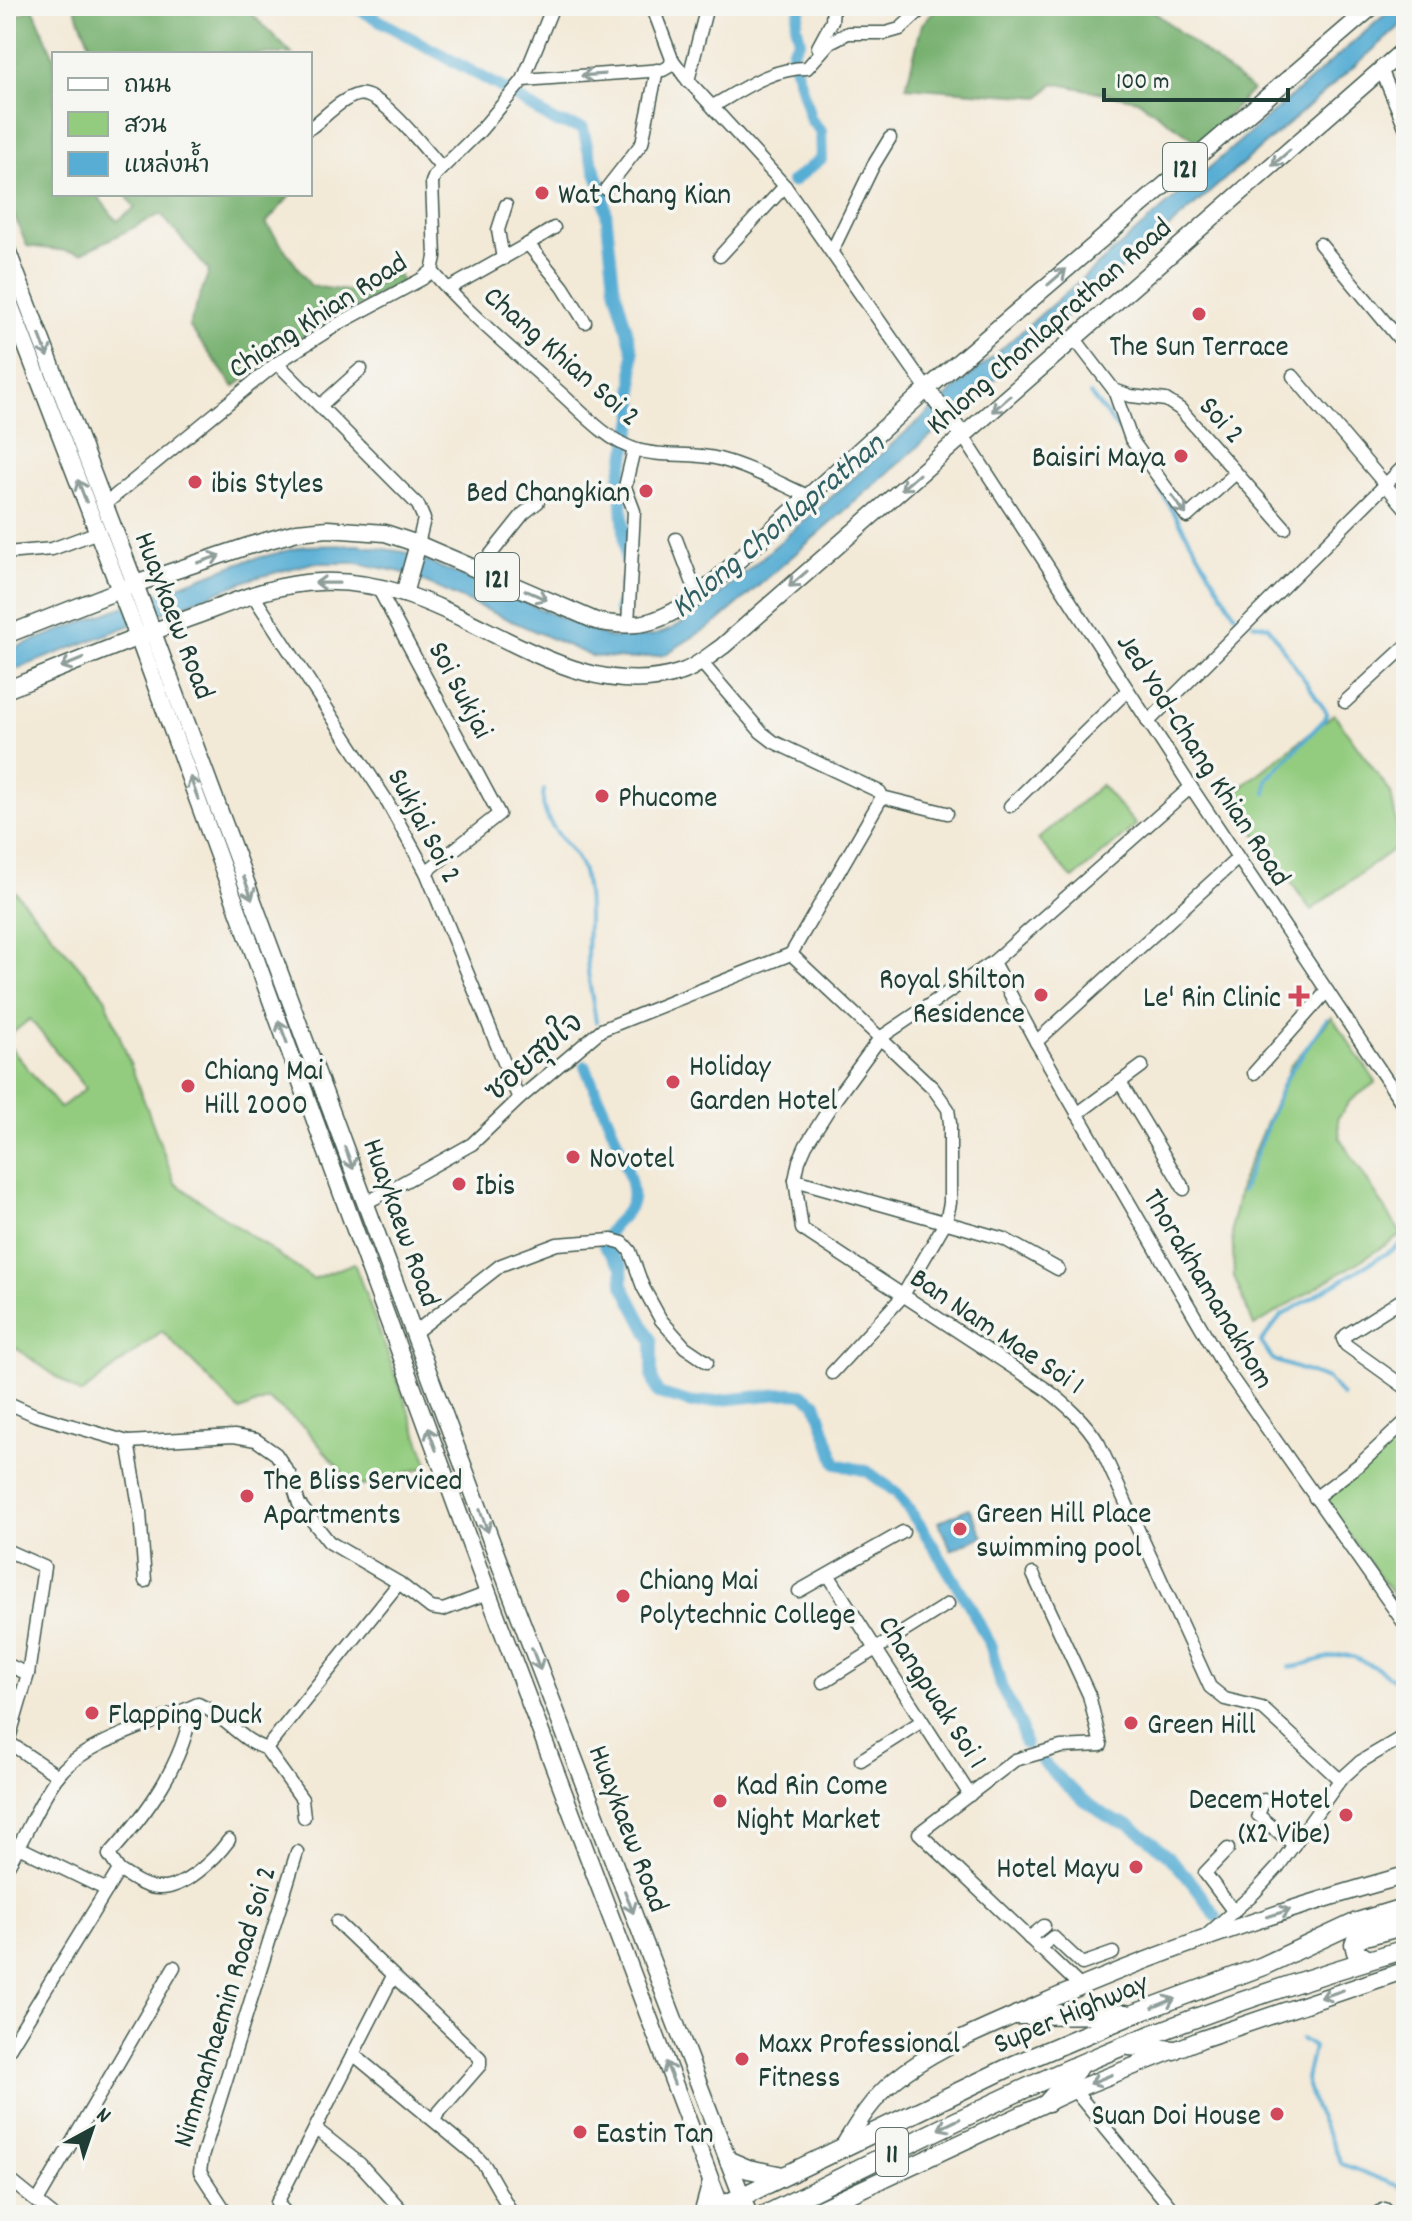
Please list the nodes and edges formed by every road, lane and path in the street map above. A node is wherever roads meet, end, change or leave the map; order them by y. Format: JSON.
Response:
{"nodes":[{"id":1,"x":553,"y":6,"type":"edge"},
{"id":2,"x":652,"y":6,"type":"edge"},
{"id":3,"x":707,"y":6,"type":"edge"},
{"id":4,"x":833,"y":6,"type":"edge"},
{"id":5,"x":925,"y":6,"type":"edge"},
{"id":6,"x":1373,"y":6,"type":"edge"},
{"id":7,"x":1406,"y":48,"type":"edge"},
{"id":8,"x":664,"y":67,"type":"junction"},
{"id":9,"x":807,"y":68,"type":"junction"},
{"id":10,"x":1381,"y":69,"type":"junction"},
{"id":11,"x":686,"y":79,"type":"junction"},
{"id":12,"x":523,"y":80,"type":"junction"},
{"id":13,"x":713,"y":106,"type":"junction"},
{"id":14,"x":1405,"y":124,"type":"edge"},
{"id":15,"x":312,"y":127,"type":"edge"},
{"id":16,"x":890,"y":138,"type":"dead end"},
{"id":17,"x":442,"y":168,"type":"junction"},
{"id":18,"x":785,"y":186,"type":"junction"},
{"id":19,"x":606,"y":189,"type":"dead end"},
{"id":20,"x":506,"y":205,"type":"dead end"},
{"id":21,"x":554,"y":228,"type":"dead end"},
{"id":22,"x":528,"y":244,"type":"junction"},
{"id":23,"x":1320,"y":244,"type":"dead end"},
{"id":24,"x":6,"y":247,"type":"edge"},
{"id":25,"x":832,"y":251,"type":"junction"},
{"id":26,"x":720,"y":256,"type":"dead end"},
{"id":27,"x":503,"y":259,"type":"junction"},
{"id":28,"x":432,"y":271,"type":"junction"},
{"id":29,"x":448,"y":289,"type":"junction"},
{"id":30,"x":6,"y":294,"type":"edge"},
{"id":31,"x":585,"y":322,"type":"dead end"},
{"id":32,"x":1075,"y":339,"type":"junction"},
{"id":33,"x":1406,"y":347,"type":"edge"},
{"id":34,"x":277,"y":363,"type":"junction"},
{"id":35,"x":361,"y":369,"type":"dead end"},
{"id":36,"x":1293,"y":376,"type":"dead end"},
{"id":37,"x":927,"y":389,"type":"junction"},
{"id":38,"x":1114,"y":390,"type":"junction"},
{"id":39,"x":320,"y":406,"type":"junction"},
{"id":40,"x":963,"y":436,"type":"junction"},
{"id":41,"x":628,"y":446,"type":"junction"},
{"id":42,"x":1406,"y":464,"type":"edge"},
{"id":43,"x":1236,"y":473,"type":"junction"},
{"id":44,"x":1386,"y":485,"type":"junction"},
{"id":45,"x":810,"y":497,"type":"junction"},
{"id":46,"x":538,"y":502,"type":"dead end"},
{"id":47,"x":105,"y":504,"type":"junction"},
{"id":48,"x":1406,"y":509,"type":"edge"},
{"id":49,"x":1285,"y":528,"type":"dead end"},
{"id":50,"x":98,"y":532,"type":"junction"},
{"id":51,"x":676,"y":539,"type":"dead end"},
{"id":52,"x":418,"y":544,"type":"junction"},
{"id":53,"x":6,"y":553,"type":"edge"},
{"id":54,"x":479,"y":569,"type":"junction"},
{"id":55,"x":128,"y":587,"type":"junction"},
{"id":56,"x":378,"y":588,"type":"junction"},
{"id":57,"x":404,"y":594,"type":"junction"},
{"id":58,"x":701,"y":594,"type":"junction"},
{"id":59,"x":253,"y":595,"type":"junction"},
{"id":60,"x":628,"y":625,"type":"junction"},
{"id":61,"x":145,"y":634,"type":"junction"},
{"id":62,"x":6,"y":635,"type":"edge"},
{"id":63,"x":1406,"y":646,"type":"edge"},
{"id":64,"x":701,"y":662,"type":"junction"},
{"id":65,"x":6,"y":690,"type":"edge"},
{"id":66,"x":1128,"y":690,"type":"junction"},
{"id":67,"x":1345,"y":702,"type":"dead end"},
{"id":68,"x":1148,"y":722,"type":"junction"},
{"id":69,"x":1191,"y":787,"type":"junction"},
{"id":70,"x":882,"y":797,"type":"junction"},
{"id":71,"x":1010,"y":806,"type":"dead end"},
{"id":72,"x":947,"y":813,"type":"dead end"},
{"id":73,"x":1238,"y":858,"type":"junction"},
{"id":74,"x":426,"y":872,"type":"junction"},
{"id":75,"x":791,"y":954,"type":"junction"},
{"id":76,"x":993,"y":962,"type":"junction"},
{"id":77,"x":1327,"y":991,"type":"junction"},
{"id":78,"x":880,"y":1038,"type":"junction"},
{"id":79,"x":1036,"y":1042,"type":"junction"},
{"id":80,"x":1142,"y":1066,"type":"dead end"},
{"id":81,"x":1254,"y":1073,"type":"dead end"},
{"id":82,"x":1120,"y":1082,"type":"junction"},
{"id":83,"x":1401,"y":1091,"type":"edge"},
{"id":84,"x":519,"y":1099,"type":"junction"},
{"id":85,"x":1406,"y":1109,"type":"edge"},
{"id":86,"x":1077,"y":1114,"type":"junction"},
{"id":87,"x":795,"y":1180,"type":"junction"},
{"id":88,"x":1184,"y":1189,"type":"dead end"},
{"id":89,"x":366,"y":1203,"type":"junction"},
{"id":90,"x":349,"y":1210,"type":"junction"},
{"id":91,"x":946,"y":1221,"type":"junction"},
{"id":92,"x":1058,"y":1269,"type":"dead end"},
{"id":93,"x":902,"y":1297,"type":"junction"},
{"id":94,"x":1406,"y":1297,"type":"edge"},
{"id":95,"x":414,"y":1333,"type":"junction"},
{"id":96,"x":707,"y":1362,"type":"dead end"},
{"id":97,"x":832,"y":1373,"type":"dead end"},
{"id":98,"x":1406,"y":1388,"type":"edge"},
{"id":99,"x":6,"y":1402,"type":"edge"},
{"id":100,"x":1406,"y":1421,"type":"edge"},
{"id":101,"x":128,"y":1442,"type":"junction"},
{"id":102,"x":1315,"y":1498,"type":"junction"},
{"id":103,"x":903,"y":1532,"type":"dead end"},
{"id":104,"x":6,"y":1550,"type":"edge"},
{"id":105,"x":1033,"y":1574,"type":"dead end"},
{"id":106,"x":829,"y":1576,"type":"junction"},
{"id":107,"x":145,"y":1581,"type":"dead end"},
{"id":108,"x":399,"y":1583,"type":"junction"},
{"id":109,"x":508,"y":1586,"type":"junction"},
{"id":110,"x":799,"y":1591,"type":"dead end"},
{"id":111,"x":488,"y":1593,"type":"junction"},
{"id":112,"x":948,"y":1604,"type":"dead end"},
{"id":113,"x":1406,"y":1626,"type":"edge"},
{"id":114,"x":876,"y":1649,"type":"junction"},
{"id":115,"x":6,"y":1664,"type":"edge"},
{"id":116,"x":28,"y":1674,"type":"junction"},
{"id":117,"x":823,"y":1682,"type":"dead end"},
{"id":118,"x":192,"y":1707,"type":"junction"},
{"id":119,"x":922,"y":1721,"type":"junction"},
{"id":120,"x":1406,"y":1735,"type":"edge"},
{"id":121,"x":266,"y":1749,"type":"junction"},
{"id":122,"x":861,"y":1760,"type":"dead end"},
{"id":123,"x":58,"y":1776,"type":"junction"},
{"id":124,"x":1340,"y":1780,"type":"junction"},
{"id":125,"x":970,"y":1795,"type":"junction"},
{"id":126,"x":1264,"y":1800,"type":"dead end"},
{"id":127,"x":304,"y":1817,"type":"dead end"},
{"id":128,"x":229,"y":1840,"type":"dead end"},
{"id":129,"x":6,"y":1841,"type":"edge"},
{"id":130,"x":1294,"y":1845,"type":"junction"},
{"id":131,"x":19,"y":1848,"type":"junction"},
{"id":132,"x":1228,"y":1849,"type":"dead end"},
{"id":133,"x":297,"y":1852,"type":"dead end"},
{"id":134,"x":6,"y":1869,"type":"edge"},
{"id":135,"x":119,"y":1870,"type":"junction"},
{"id":136,"x":1406,"y":1875,"type":"edge"},
{"id":137,"x":107,"y":1890,"type":"junction"},
{"id":138,"x":1406,"y":1907,"type":"edge"},
{"id":139,"x":1234,"y":1912,"type":"junction"},
{"id":140,"x":337,"y":1922,"type":"dead end"},
{"id":141,"x":1406,"y":1925,"type":"edge"},
{"id":142,"x":1044,"y":1926,"type":"dead end"},
{"id":143,"x":1205,"y":1937,"type":"junction"},
{"id":144,"x":1029,"y":1938,"type":"junction"},
{"id":145,"x":1039,"y":1948,"type":"junction"},
{"id":146,"x":1406,"y":1949,"type":"edge"},
{"id":147,"x":1113,"y":1953,"type":"dead end"},
{"id":148,"x":1368,"y":1960,"type":"junction"},
{"id":149,"x":174,"y":1967,"type":"dead end"},
{"id":150,"x":1406,"y":1970,"type":"edge"},
{"id":151,"x":393,"y":1976,"type":"junction"},
{"id":152,"x":1080,"y":1986,"type":"junction"},
{"id":153,"x":1134,"y":2014,"type":"junction"},
{"id":154,"x":1017,"y":2015,"type":"junction"},
{"id":155,"x":1124,"y":2046,"type":"junction"},
{"id":156,"x":1174,"y":2050,"type":"junction"},
{"id":157,"x":6,"y":2054,"type":"edge"},
{"id":158,"x":353,"y":2054,"type":"junction"},
{"id":159,"x":1082,"y":2064,"type":"junction"},
{"id":160,"x":1074,"y":2090,"type":"junction"},
{"id":161,"x":1048,"y":2102,"type":"junction"},
{"id":162,"x":433,"y":2119,"type":"junction"},
{"id":163,"x":316,"y":2129,"type":"junction"},
{"id":164,"x":843,"y":2147,"type":"junction"},
{"id":165,"x":729,"y":2161,"type":"junction"},
{"id":166,"x":784,"y":2176,"type":"junction"},
{"id":167,"x":6,"y":2177,"type":"edge"},
{"id":168,"x":711,"y":2182,"type":"junction"},
{"id":169,"x":742,"y":2196,"type":"junction"},
{"id":170,"x":37,"y":2202,"type":"junction"},
{"id":171,"x":718,"y":2212,"type":"edge"},
{"id":172,"x":53,"y":2215,"type":"edge"},
{"id":173,"x":228,"y":2215,"type":"edge"},
{"id":174,"x":288,"y":2215,"type":"edge"},
{"id":175,"x":406,"y":2215,"type":"edge"},
{"id":176,"x":513,"y":2215,"type":"edge"},
{"id":177,"x":702,"y":2215,"type":"edge"},
{"id":178,"x":749,"y":2215,"type":"edge"},
{"id":179,"x":765,"y":2215,"type":"edge"},
{"id":180,"x":806,"y":2215,"type":"edge"},
{"id":181,"x":1177,"y":2215,"type":"edge"},
{"id":182,"x":1375,"y":2215,"type":"edge"},
{"id":183,"x":1389,"y":2215,"type":"edge"}],
"edges":[{"from":1,"to":12,"type":"street"},
{"from":2,"to":8,"type":"street"},
{"from":3,"to":11,"type":"street"},
{"from":4,"to":9,"type":"street"},
{"from":5,"to":9,"type":"street"},
{"from":37,"to":6,"type":"main road","name":"Khlong Chonlaprathan Road","number":"121","one_way":true},
{"from":7,"to":10,"type":"main road","name":"Khlong Chonlaprathan Road","number":"121"},
{"from":8,"to":11,"type":"street"},
{"from":8,"to":12,"type":"street","one_way":true},
{"from":8,"to":19,"type":"street"},
{"from":9,"to":13,"type":"street"},
{"from":10,"to":14,"type":"street"},
{"from":10,"to":32,"type":"main road","name":"Khlong Chonlaprathan Road","number":"121","one_way":true},
{"from":11,"to":13,"type":"street"},
{"from":12,"to":17,"type":"street"},
{"from":13,"to":18,"type":"street"},
{"from":15,"to":17,"type":"street"},
{"from":16,"to":25,"type":"street"},
{"from":17,"to":28,"type":"street","name":"Chiang Khian Road"},
{"from":18,"to":25,"type":"street"},
{"from":18,"to":26,"type":"street"},
{"from":20,"to":27,"type":"street"},
{"from":21,"to":22,"type":"street"},
{"from":22,"to":27,"type":"street"},
{"from":22,"to":31,"type":"street"},
{"from":23,"to":33,"type":"street"},
{"from":24,"to":47,"type":"main road","name":"Huaykaew Road","one_way":true},
{"from":25,"to":37,"type":"street"},
{"from":27,"to":29,"type":"street"},
{"from":28,"to":29,"type":"street","name":"Chang Khian Soi 2"},
{"from":28,"to":34,"type":"street","name":"Chiang Khian Road"},
{"from":29,"to":41,"type":"street","name":"Chang Khian Soi 2"},
{"from":50,"to":30,"type":"main road","name":"Huaykaew Road","one_way":true},
{"from":32,"to":38,"type":"street"},
{"from":32,"to":40,"type":"main road","name":"Khlong Chonlaprathan Road","number":"121","one_way":true},
{"from":34,"to":39,"type":"street"},
{"from":34,"to":47,"type":"street","name":"Chiang Khian Road"},
{"from":35,"to":39,"type":"street"},
{"from":36,"to":44,"type":"street"},
{"from":37,"to":40,"type":"main road"},
{"from":37,"to":45,"type":"main road","name":"Khlong Chonlaprathan Road","number":"121"},
{"from":38,"to":43,"type":"street","name":"Soi 2"},
{"from":38,"to":43,"type":"street","one_way":true},
{"from":39,"to":52,"type":"street"},
{"from":40,"to":64,"type":"main road","name":"Khlong Chonlaprathan Road","number":"121","one_way":true},
{"from":40,"to":66,"type":"street","name":"Jed Yod-Chang Khian Road"},
{"from":41,"to":45,"type":"street","name":"Chang Khian Soi 2"},
{"from":41,"to":60,"type":"street"},
{"from":42,"to":44,"type":"street"},
{"from":43,"to":49,"type":"street","name":"Soi 2"},
{"from":44,"to":48,"type":"street"},
{"from":44,"to":68,"type":"street"},
{"from":45,"to":58,"type":"main road","name":"Khlong Chonlaprathan Road","number":"121"},
{"from":46,"to":54,"type":"street"},
{"from":47,"to":55,"type":"main road","name":"Huaykaew Road"},
{"from":50,"to":53,"type":"street"},
{"from":50,"to":55,"type":"main road","name":"Huaykaew Road"},
{"from":51,"to":58,"type":"street"},
{"from":52,"to":54,"type":"main road","name":"Khlong Chonlaprathan Road","number":"121"},
{"from":55,"to":52,"type":"main road","name":"Khlong Chonlaprathan Road","number":"121","one_way":true},
{"from":52,"to":57,"type":"main road"},
{"from":54,"to":60,"type":"main road","name":"Khlong Chonlaprathan Road","number":"121","one_way":true},
{"from":55,"to":61,"type":"main road","name":"Huaykaew Road"},
{"from":55,"to":62,"type":"main road","name":"Khlong Chonlaprathan Road","number":"121"},
{"from":56,"to":57,"type":"main road","name":"Khlong Chonlaprathan Road","number":"121"},
{"from":56,"to":59,"type":"main road","name":"Khlong Chonlaprathan Road","number":"121","one_way":true},
{"from":56,"to":74,"type":"street","name":"Soi Sukjai"},
{"from":57,"to":64,"type":"main road","name":"Khlong Chonlaprathan Road","number":"121"},
{"from":58,"to":60,"type":"main road","name":"Khlong Chonlaprathan Road","number":"121"},
{"from":59,"to":61,"type":"main road","name":"Khlong Chonlaprathan Road","number":"121"},
{"from":59,"to":74,"type":"street","name":"Sukjai Soi 2"},
{"from":61,"to":65,"type":"main road","name":"Khlong Chonlaprathan Road","number":"121","one_way":true},
{"from":61,"to":89,"type":"main road","name":"Huaykaew Road","one_way":true},
{"from":90,"to":61,"type":"main road","name":"Huaykaew Road","one_way":true},
{"from":63,"to":67,"type":"street"},
{"from":64,"to":70,"type":"street"},
{"from":66,"to":68,"type":"street","name":"Jed Yod-Chang Khian Road"},
{"from":66,"to":71,"type":"street"},
{"from":68,"to":69,"type":"street","name":"Jed Yod-Chang Khian Road"},
{"from":69,"to":73,"type":"street","name":"Jed Yod-Chang Khian Road"},
{"from":69,"to":76,"type":"street"},
{"from":70,"to":72,"type":"street"},
{"from":70,"to":75,"type":"street"},
{"from":73,"to":77,"type":"street","name":"Jed Yod-Chang Khian Road"},
{"from":73,"to":79,"type":"street"},
{"from":74,"to":84,"type":"street","name":"Sukjai Soi 2"},
{"from":75,"to":78,"type":"street"},
{"from":75,"to":84,"type":"street","name":"ซอยสุขใจ"},
{"from":76,"to":78,"type":"street"},
{"from":76,"to":79,"type":"street","name":"Thorakhamanakhom"},
{"from":77,"to":81,"type":"street"},
{"from":77,"to":83,"type":"street","name":"Jed Yod-Chang Khian Road"},
{"from":78,"to":87,"type":"street","name":"Ban Nam Mae Soi 1"},
{"from":78,"to":91,"type":"street"},
{"from":79,"to":86,"type":"street","name":"Thorakhamanakhom"},
{"from":80,"to":82,"type":"street"},
{"from":82,"to":86,"type":"street"},
{"from":82,"to":88,"type":"street"},
{"from":83,"to":85,"type":"street","name":"Jed Yod-Chang Khian Road"},
{"from":84,"to":89,"type":"street","name":"ซอยสุขใจ"},
{"from":86,"to":102,"type":"street","name":"Thorakhamanakhom"},
{"from":87,"to":91,"type":"street"},
{"from":87,"to":93,"type":"street","name":"Ban Nam Mae Soi 1"},
{"from":89,"to":90,"type":"main road"},
{"from":89,"to":95,"type":"main road","name":"Huaykaew Road"},
{"from":111,"to":90,"type":"main road","name":"Huaykaew Road","one_way":true},
{"from":91,"to":92,"type":"street"},
{"from":91,"to":93,"type":"street"},
{"from":93,"to":97,"type":"street"},
{"from":93,"to":124,"type":"street","name":"Ban Nam Mae Soi 1"},
{"from":94,"to":98,"type":"street"},
{"from":95,"to":96,"type":"street"},
{"from":95,"to":109,"type":"main road","name":"Huaykaew Road","one_way":true},
{"from":99,"to":101,"type":"street"},
{"from":100,"to":102,"type":"street"},
{"from":101,"to":107,"type":"street"},
{"from":101,"to":108,"type":"street"},
{"from":102,"to":113,"type":"street","name":"Thorakhamanakhom"},
{"from":103,"to":106,"type":"street"},
{"from":104,"to":116,"type":"street"},
{"from":105,"to":125,"type":"street"},
{"from":106,"to":110,"type":"street"},
{"from":106,"to":114,"type":"street","name":"Changpuak Soi 1"},
{"from":108,"to":111,"type":"street"},
{"from":108,"to":121,"type":"street"},
{"from":109,"to":111,"type":"main road"},
{"from":109,"to":165,"type":"main road","name":"Huaykaew Road","one_way":true},
{"from":168,"to":111,"type":"main road","name":"Huaykaew Road","one_way":true},
{"from":112,"to":114,"type":"street"},
{"from":114,"to":117,"type":"street"},
{"from":114,"to":119,"type":"street","name":"Changpuak Soi 1"},
{"from":115,"to":116,"type":"street"},
{"from":116,"to":123,"type":"street"},
{"from":118,"to":121,"type":"street"},
{"from":118,"to":123,"type":"street"},
{"from":118,"to":135,"type":"street"},
{"from":119,"to":122,"type":"street"},
{"from":119,"to":125,"type":"street","name":"Changpuak Soi 1"},
{"from":120,"to":124,"type":"street"},
{"from":121,"to":127,"type":"street"},
{"from":123,"to":131,"type":"street"},
{"from":124,"to":130,"type":"street"},
{"from":125,"to":144,"type":"street","name":"Changpuak Soi 1"},
{"from":126,"to":130,"type":"street"},
{"from":128,"to":135,"type":"street"},
{"from":129,"to":131,"type":"street"},
{"from":130,"to":139,"type":"street"},
{"from":131,"to":134,"type":"street"},
{"from":131,"to":137,"type":"street"},
{"from":132,"to":139,"type":"street"},
{"from":133,"to":173,"type":"street","name":"Nimmanhaemin Road Soi 2"},
{"from":135,"to":137,"type":"street"},
{"from":143,"to":136,"type":"main road","one_way":true},
{"from":137,"to":157,"type":"street"},
{"from":153,"to":138,"type":"highway","name":"Super Highway","number":"11","one_way":true},
{"from":139,"to":143,"type":"street"},
{"from":140,"to":151,"type":"street"},
{"from":141,"to":148,"type":"highway"},
{"from":142,"to":144,"type":"street"},
{"from":143,"to":152,"type":"main road"},
{"from":144,"to":145,"type":"street","name":"Changpuak Soi 1"},
{"from":145,"to":147,"type":"street"},
{"from":145,"to":152,"type":"street","name":"Changpuak Soi 1"},
{"from":146,"to":148,"type":"highway","name":"Super Highway","number":"11"},
{"from":148,"to":155,"type":"highway","name":"Super Highway","number":"11"},
{"from":149,"to":170,"type":"street"},
{"from":150,"to":156,"type":"main road","one_way":true},
{"from":151,"to":158,"type":"street"},
{"from":151,"to":162,"type":"street"},
{"from":152,"to":154,"type":"main road"},
{"from":153,"to":154,"type":"highway"},
{"from":153,"to":164,"type":"highway","name":"Super Highway","number":"11"},
{"from":154,"to":164,"type":"main road"},
{"from":155,"to":156,"type":"highway"},
{"from":155,"to":159,"type":"highway","name":"Super Highway","number":"11"},
{"from":156,"to":160,"type":"main road","one_way":true},
{"from":158,"to":162,"type":"street"},
{"from":158,"to":163,"type":"street"},
{"from":159,"to":161,"type":"highway"},
{"from":159,"to":179,"type":"highway","name":"Super Highway","number":"11","one_way":true},
{"from":160,"to":161,"type":"main road"},
{"from":160,"to":181,"type":"street"},
{"from":161,"to":180,"type":"main road"},
{"from":162,"to":176,"type":"street"},
{"from":163,"to":174,"type":"street"},
{"from":163,"to":175,"type":"street"},
{"from":164,"to":166,"type":"highway","name":"Super Highway","number":"11"},
{"from":165,"to":166,"type":"highway"},
{"from":165,"to":169,"type":"main road","name":"Huaykaew Road"},
{"from":166,"to":169,"type":"highway","name":"Super Highway","number":"11"},
{"from":167,"to":170,"type":"street"},
{"from":168,"to":171,"type":"main road","name":"Huaykaew Road"},
{"from":168,"to":177,"type":"main road"},
{"from":169,"to":171,"type":"highway","name":"Super Highway","number":"11"},
{"from":169,"to":178,"type":"main road","name":"Huaykaew Road"},
{"from":170,"to":172,"type":"street"},
{"from":182,"to":183,"type":"street"}]}
